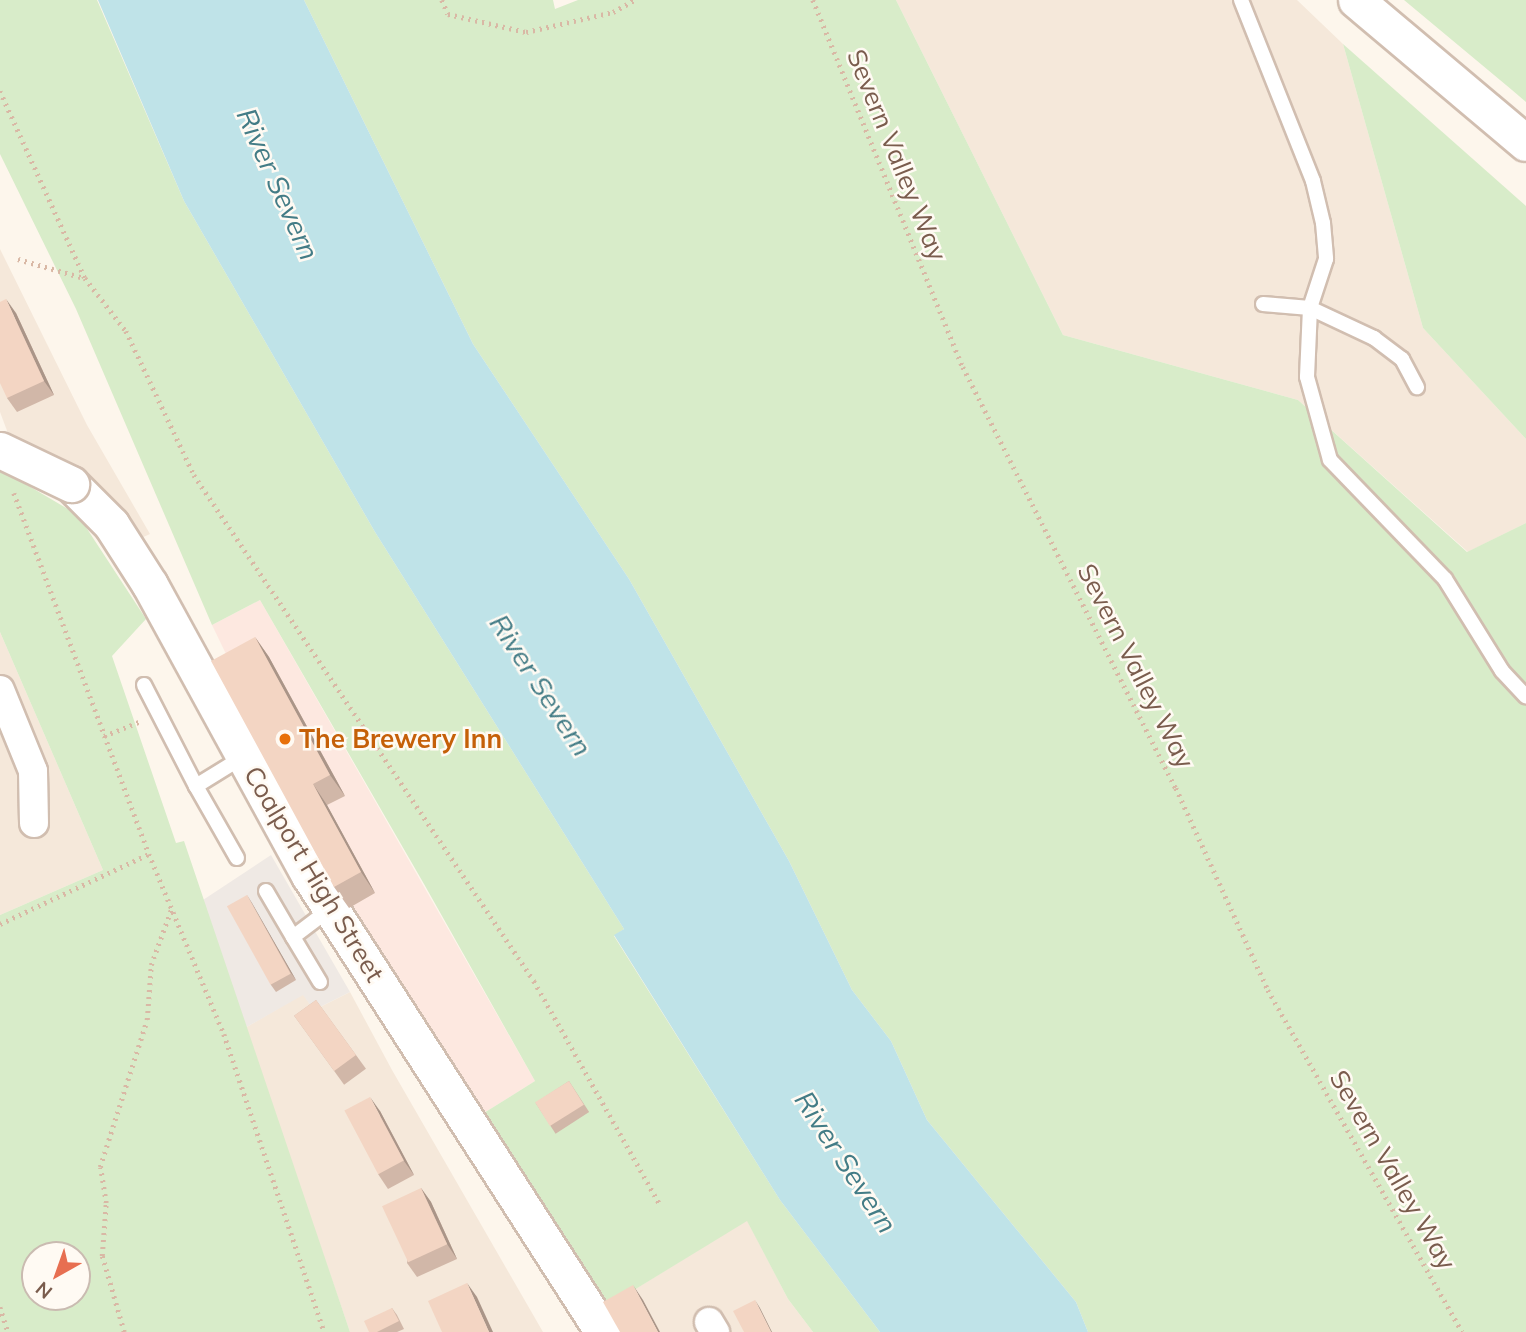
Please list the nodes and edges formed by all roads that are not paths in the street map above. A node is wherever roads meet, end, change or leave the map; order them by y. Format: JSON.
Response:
{"nodes":[{"id":1,"x":1241,"y":0,"type":"edge"},
{"id":2,"x":1356,"y":0,"type":"edge"},
{"id":3,"x":1526,"y":143,"type":"edge"},
{"id":4,"x":1263,"y":304,"type":"dead end"},
{"id":5,"x":1310,"y":308,"type":"junction"},
{"id":6,"x":1417,"y":387,"type":"dead end"},
{"id":7,"x":0,"y":450,"type":"edge"},
{"id":8,"x":144,"y":685,"type":"dead end"},
{"id":9,"x":0,"y":690,"type":"edge"},
{"id":10,"x":1526,"y":697,"type":"edge"},
{"id":11,"x":244,"y":757,"type":"junction"},
{"id":12,"x":196,"y":786,"type":"junction"},
{"id":13,"x":34,"y":823,"type":"dead end"},
{"id":14,"x":237,"y":858,"type":"dead end"},
{"id":15,"x":266,"y":891,"type":"dead end"},
{"id":16,"x":331,"y":908,"type":"junction"},
{"id":17,"x":293,"y":937,"type":"junction"},
{"id":18,"x":320,"y":982,"type":"dead end"},
{"id":19,"x":603,"y":1332,"type":"edge"}],
"edges":[{"from":1,"to":5,"type":"lane"},
{"from":2,"to":3,"type":"street"},
{"from":4,"to":5,"type":"lane"},
{"from":5,"to":6,"type":"lane"},
{"from":5,"to":10,"type":"lane"},
{"from":7,"to":11,"type":"street","name":"Coalport High Street","bridge":true},
{"from":8,"to":12,"type":"lane"},
{"from":9,"to":13,"type":"street"},
{"from":11,"to":12,"type":"lane"},
{"from":11,"to":16,"type":"street","name":"Coalport High Street"},
{"from":12,"to":14,"type":"lane"},
{"from":15,"to":17,"type":"lane"},
{"from":16,"to":17,"type":"lane"},
{"from":16,"to":19,"type":"street","name":"Coalport High Street"},
{"from":17,"to":18,"type":"lane"}]}
